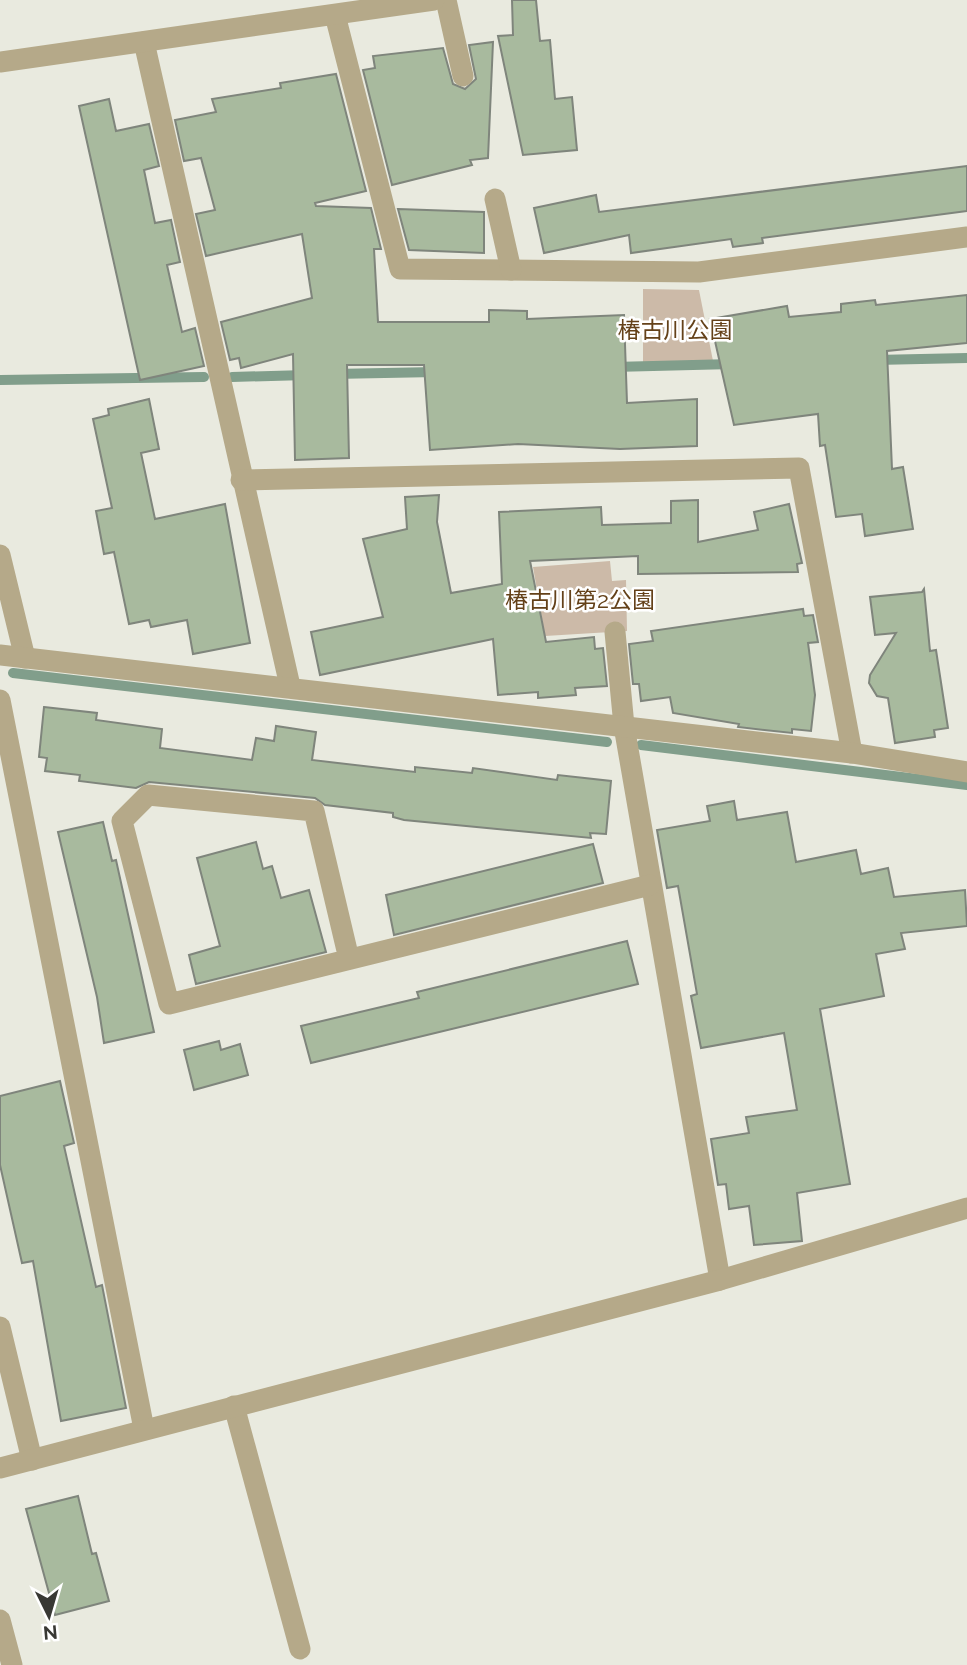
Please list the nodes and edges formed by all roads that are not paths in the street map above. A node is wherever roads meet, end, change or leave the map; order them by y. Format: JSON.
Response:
{"nodes":[{"id":1,"x":434,"y":0,"type":"edge"},
{"id":2,"x":446,"y":0,"type":"edge"},
{"id":3,"x":335,"y":15,"type":"junction"},
{"id":4,"x":144,"y":42,"type":"junction"},
{"id":5,"x":0,"y":62,"type":"edge"},
{"id":6,"x":463,"y":76,"type":"dead end"},
{"id":7,"x":495,"y":199,"type":"dead end"},
{"id":8,"x":967,"y":237,"type":"edge"},
{"id":9,"x":511,"y":270,"type":"junction"},
{"id":10,"x":241,"y":480,"type":"junction"},
{"id":11,"x":0,"y":555,"type":"edge"},
{"id":12,"x":615,"y":632,"type":"dead end"},
{"id":13,"x":0,"y":655,"type":"edge"},
{"id":14,"x":25,"y":658,"type":"junction"},
{"id":15,"x":290,"y":686,"type":"junction"},
{"id":16,"x":0,"y":700,"type":"edge"},
{"id":17,"x":624,"y":726,"type":"junction"},
{"id":18,"x":852,"y":753,"type":"junction"},
{"id":19,"x":967,"y":772,"type":"edge"},
{"id":20,"x":650,"y":885,"type":"junction"},
{"id":21,"x":349,"y":959,"type":"dead end"},
{"id":22,"x":967,"y":1208,"type":"edge"},
{"id":23,"x":720,"y":1280,"type":"junction"},
{"id":24,"x":0,"y":1327,"type":"edge"},
{"id":25,"x":234,"y":1406,"type":"junction"},
{"id":26,"x":144,"y":1429,"type":"junction"},
{"id":27,"x":32,"y":1460,"type":"junction"},
{"id":28,"x":0,"y":1468,"type":"edge"},
{"id":29,"x":0,"y":1620,"type":"edge"},
{"id":30,"x":300,"y":1649,"type":"dead end"},
{"id":31,"x":12,"y":1665,"type":"edge"}],
"edges":[{"from":1,"to":3,"type":"street"},
{"from":2,"to":6,"type":"street"},
{"from":3,"to":4,"type":"street"},
{"from":3,"to":9,"type":"street"},
{"from":4,"to":5,"type":"street"},
{"from":4,"to":10,"type":"street"},
{"from":7,"to":9,"type":"street"},
{"from":8,"to":9,"type":"street"},
{"from":10,"to":15,"type":"street"},
{"from":10,"to":18,"type":"street"},
{"from":11,"to":14,"type":"street"},
{"from":12,"to":17,"type":"street"},
{"from":13,"to":14,"type":"street"},
{"from":14,"to":15,"type":"street"},
{"from":15,"to":17,"type":"street"},
{"from":16,"to":26,"type":"street"},
{"from":17,"to":18,"type":"street"},
{"from":17,"to":20,"type":"street"},
{"from":18,"to":19,"type":"street"},
{"from":20,"to":21,"type":"street"},
{"from":20,"to":23,"type":"street"},
{"from":22,"to":23,"type":"street"},
{"from":23,"to":25,"type":"street"},
{"from":24,"to":27,"type":"street"},
{"from":25,"to":26,"type":"street"},
{"from":25,"to":30,"type":"street"},
{"from":26,"to":27,"type":"street"},
{"from":27,"to":28,"type":"street"},
{"from":29,"to":31,"type":"street"}]}
